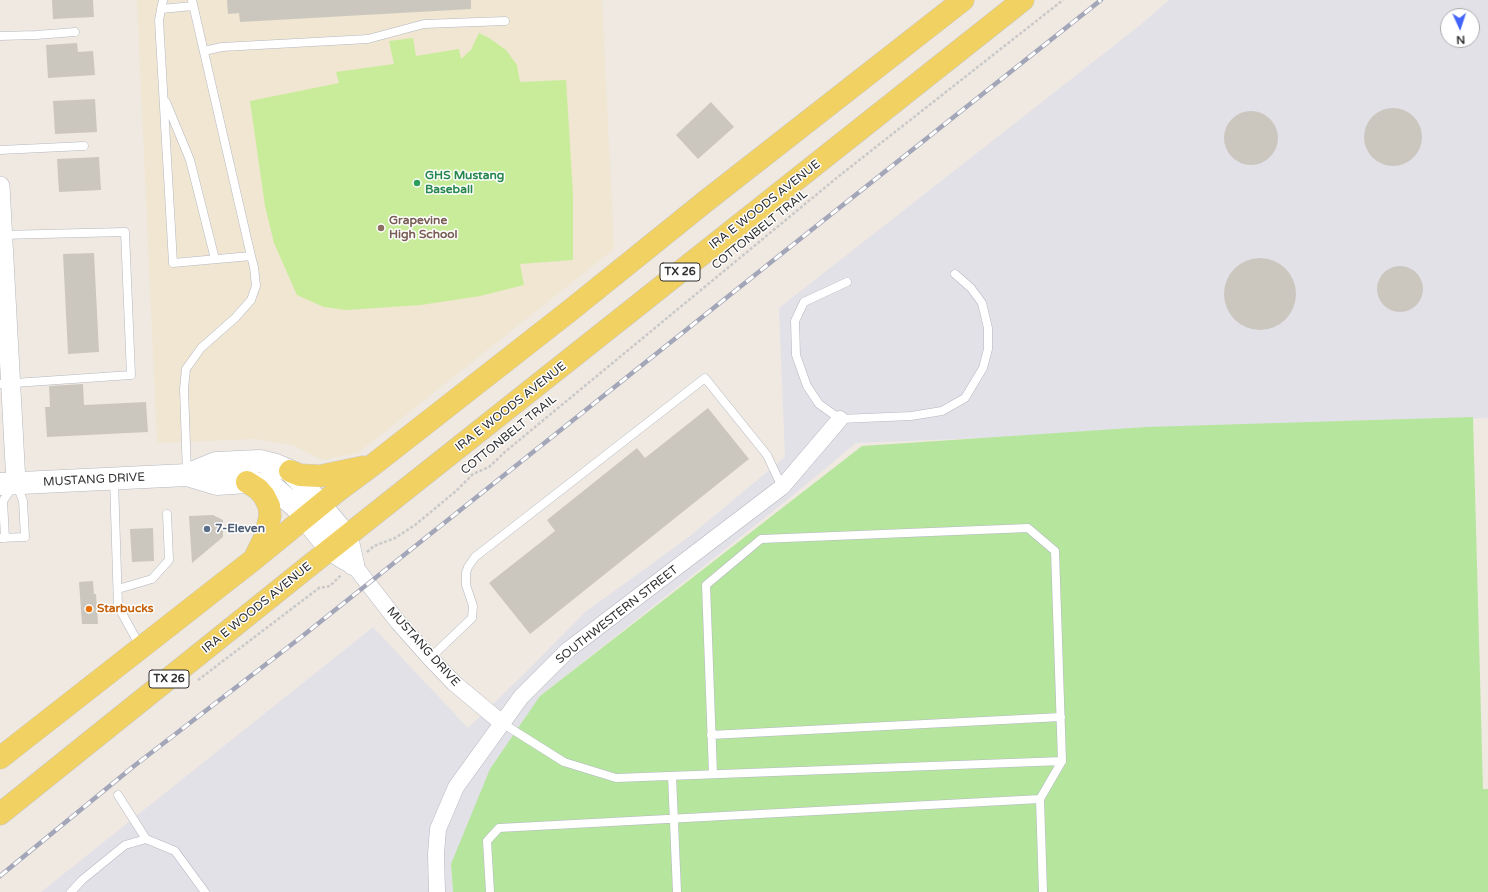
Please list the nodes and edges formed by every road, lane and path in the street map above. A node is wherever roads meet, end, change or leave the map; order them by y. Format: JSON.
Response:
{"nodes":[{"id":1,"x":163,"y":0,"type":"edge"},
{"id":2,"x":963,"y":0,"type":"edge"},
{"id":3,"x":1023,"y":0,"type":"edge"},
{"id":4,"x":1062,"y":0,"type":"edge"},
{"id":5,"x":193,"y":3,"type":"edge"},
{"id":6,"x":161,"y":9,"type":"junction"},
{"id":7,"x":505,"y":21,"type":"dead end"},
{"id":8,"x":76,"y":32,"type":"dead end"},
{"id":9,"x":0,"y":36,"type":"edge"},
{"id":10,"x":204,"y":51,"type":"junction"},
{"id":11,"x":163,"y":96,"type":"junction"},
{"id":12,"x":84,"y":146,"type":"dead end"},
{"id":13,"x":0,"y":150,"type":"edge"},
{"id":14,"x":0,"y":186,"type":"edge"},
{"id":15,"x":1,"y":235,"type":"edge"},
{"id":16,"x":251,"y":256,"type":"junction"},
{"id":17,"x":215,"y":259,"type":"junction"},
{"id":18,"x":955,"y":274,"type":"dead end"},
{"id":19,"x":847,"y":282,"type":"dead end"},
{"id":20,"x":5,"y":384,"type":"edge"},
{"id":21,"x":840,"y":419,"type":"junction"},
{"id":22,"x":374,"y":464,"type":"junction"},
{"id":23,"x":290,"y":471,"type":"junction"},
{"id":24,"x":187,"y":475,"type":"junction"},
{"id":25,"x":114,"y":479,"type":"junction"},
{"id":26,"x":247,"y":482,"type":"junction"},
{"id":27,"x":8,"y":484,"type":"edge"},
{"id":28,"x":782,"y":487,"type":"junction"},
{"id":29,"x":312,"y":511,"type":"junction"},
{"id":30,"x":167,"y":514,"type":"dead end"},
{"id":31,"x":2,"y":538,"type":"edge"},
{"id":32,"x":339,"y":543,"type":"junction"},
{"id":33,"x":253,"y":560,"type":"junction"},
{"id":34,"x":353,"y":564,"type":"junction"},
{"id":35,"x":118,"y":589,"type":"junction"},
{"id":36,"x":141,"y":648,"type":"junction"},
{"id":37,"x":430,"y":658,"type":"junction"},
{"id":38,"x":1061,"y":717,"type":"junction"},
{"id":39,"x":502,"y":723,"type":"junction"},
{"id":40,"x":711,"y":735,"type":"junction"},
{"id":41,"x":0,"y":758,"type":"edge"},
{"id":42,"x":1062,"y":761,"type":"junction"},
{"id":43,"x":712,"y":774,"type":"junction"},
{"id":44,"x":672,"y":776,"type":"junction"},
{"id":45,"x":118,"y":795,"type":"dead end"},
{"id":46,"x":1040,"y":799,"type":"junction"},
{"id":47,"x":0,"y":814,"type":"edge"},
{"id":48,"x":673,"y":818,"type":"junction"},
{"id":49,"x":146,"y":839,"type":"junction"},
{"id":50,"x":71,"y":892,"type":"edge"},
{"id":51,"x":205,"y":892,"type":"edge"},
{"id":52,"x":437,"y":892,"type":"edge"},
{"id":53,"x":490,"y":892,"type":"edge"},
{"id":54,"x":677,"y":892,"type":"edge"},
{"id":55,"x":1043,"y":892,"type":"edge"}],
"edges":[{"from":1,"to":6,"type":"lane"},
{"from":2,"to":22,"type":"main road"},
{"from":3,"to":32,"type":"main road","name":"IRA E WOODS AVENUE","number":"TX 26"},
{"from":4,"to":34,"type":"path","name":"COTTONBELT TRAIL"},
{"from":5,"to":6,"type":"lane"},
{"from":5,"to":10,"type":"lane"},
{"from":6,"to":11,"type":"lane"},
{"from":7,"to":10,"type":"lane"},
{"from":8,"to":9,"type":"lane"},
{"from":10,"to":16,"type":"lane"},
{"from":11,"to":17,"type":"lane"},
{"from":11,"to":17,"type":"lane"},
{"from":12,"to":13,"type":"lane"},
{"from":14,"to":15,"type":"street"},
{"from":15,"to":20,"type":"street"},
{"from":15,"to":20,"type":"lane"},
{"from":16,"to":17,"type":"lane"},
{"from":16,"to":24,"type":"lane"},
{"from":18,"to":21,"type":"lane"},
{"from":19,"to":21,"type":"lane"},
{"from":20,"to":27,"type":"street"},
{"from":21,"to":28,"type":"street","name":"SOUTHWESTERN STREET"},
{"from":22,"to":23,"type":"main road"},
{"from":22,"to":29,"type":"main road"},
{"from":23,"to":24,"type":"main road","name":"MUSTANG DRIVE"},
{"from":23,"to":29,"type":"main road","name":"MUSTANG DRIVE"},
{"from":24,"to":25,"type":"main road","name":"MUSTANG DRIVE"},
{"from":24,"to":26,"type":"main road","name":"MUSTANG DRIVE"},
{"from":25,"to":27,"type":"main road","name":"MUSTANG DRIVE"},
{"from":25,"to":35,"type":"lane"},
{"from":26,"to":29,"type":"main road","name":"MUSTANG DRIVE"},
{"from":26,"to":33,"type":"main road"},
{"from":27,"to":31,"type":"lane"},
{"from":27,"to":31,"type":"lane"},
{"from":28,"to":37,"type":"lane"},
{"from":28,"to":39,"type":"street","name":"SOUTHWESTERN STREET"},
{"from":29,"to":32,"type":"main road","name":"MUSTANG DRIVE"},
{"from":29,"to":33,"type":"main road"},
{"from":30,"to":35,"type":"lane"},
{"from":32,"to":34,"type":"main road","name":"MUSTANG DRIVE"},
{"from":32,"to":47,"type":"main road","name":"IRA E WOODS AVENUE","number":"TX 26"},
{"from":33,"to":36,"type":"main road"},
{"from":34,"to":37,"type":"street","name":"MUSTANG DRIVE"},
{"from":35,"to":36,"type":"lane"},
{"from":36,"to":41,"type":"main road"},
{"from":37,"to":39,"type":"street","name":"MUSTANG DRIVE"},
{"from":38,"to":40,"type":"lane"},
{"from":38,"to":40,"type":"lane"},
{"from":38,"to":42,"type":"lane"},
{"from":39,"to":44,"type":"lane"},
{"from":39,"to":52,"type":"street","name":"SOUTHWESTERN STREET"},
{"from":40,"to":43,"type":"lane"},
{"from":42,"to":43,"type":"lane"},
{"from":42,"to":46,"type":"lane"},
{"from":43,"to":44,"type":"lane"},
{"from":44,"to":48,"type":"lane"},
{"from":45,"to":49,"type":"lane"},
{"from":46,"to":48,"type":"lane"},
{"from":46,"to":55,"type":"lane"},
{"from":48,"to":53,"type":"lane"},
{"from":48,"to":54,"type":"lane"},
{"from":49,"to":50,"type":"lane"},
{"from":49,"to":51,"type":"lane"}]}
